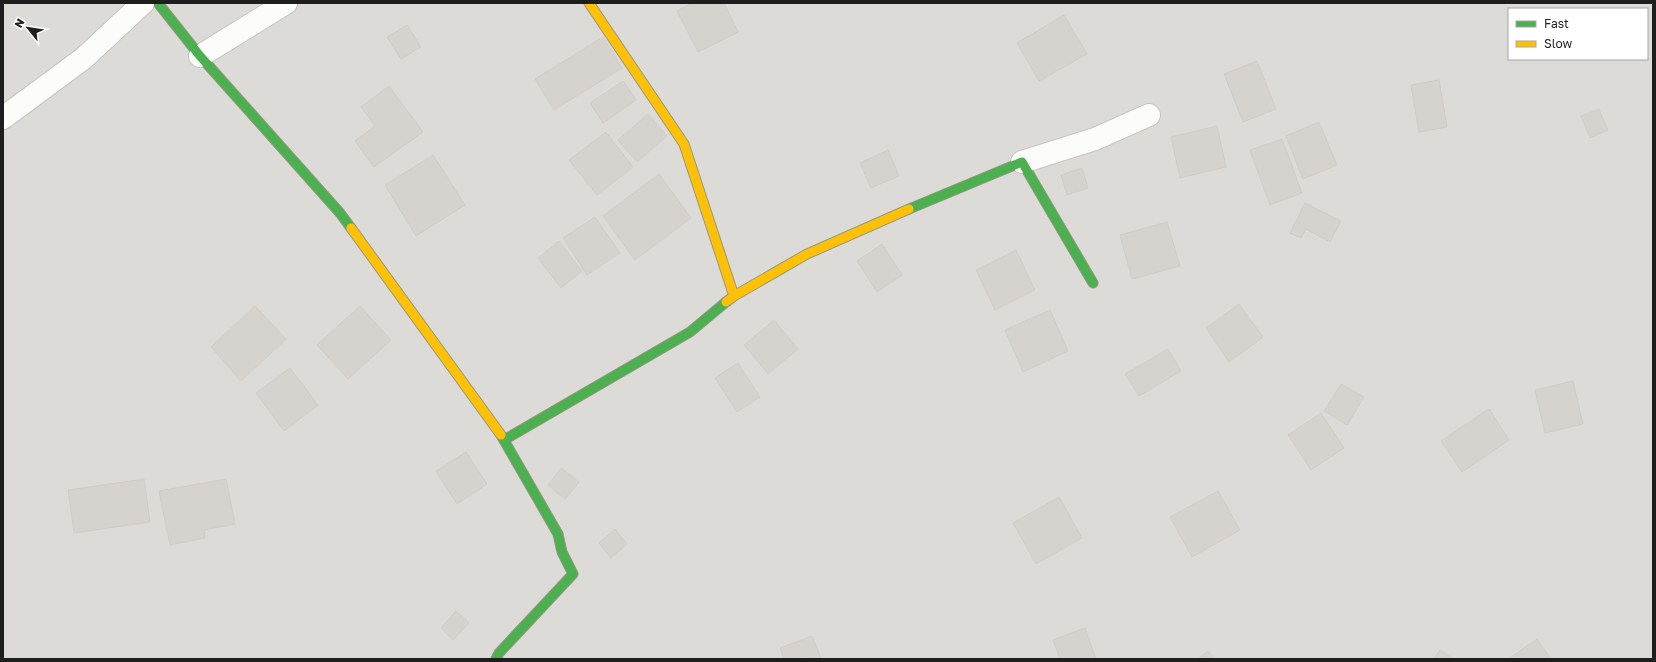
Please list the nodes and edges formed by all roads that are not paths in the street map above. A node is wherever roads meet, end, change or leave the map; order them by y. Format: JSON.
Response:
{"nodes":[{"id":1,"x":143,"y":3,"type":"edge"},
{"id":2,"x":158,"y":3,"type":"edge"},
{"id":3,"x":286,"y":3,"type":"edge"},
{"id":4,"x":589,"y":3,"type":"edge"},
{"id":5,"x":200,"y":56,"type":"junction"},
{"id":6,"x":1149,"y":115,"type":"dead end"},
{"id":7,"x":3,"y":118,"type":"edge"},
{"id":8,"x":1022,"y":162,"type":"junction"},
{"id":9,"x":1093,"y":283,"type":"dead end"},
{"id":10,"x":734,"y":296,"type":"junction"},
{"id":11,"x":504,"y":440,"type":"junction"},
{"id":12,"x":496,"y":659,"type":"edge"}],
"edges":[{"from":1,"to":7,"type":"street"},
{"from":2,"to":5,"type":"street"},
{"from":3,"to":5,"type":"street"},
{"from":4,"to":10,"type":"street"},
{"from":5,"to":11,"type":"street"},
{"from":6,"to":8,"type":"street"},
{"from":8,"to":9,"type":"street"},
{"from":8,"to":10,"type":"street"},
{"from":10,"to":11,"type":"street"},
{"from":11,"to":12,"type":"street"}]}
